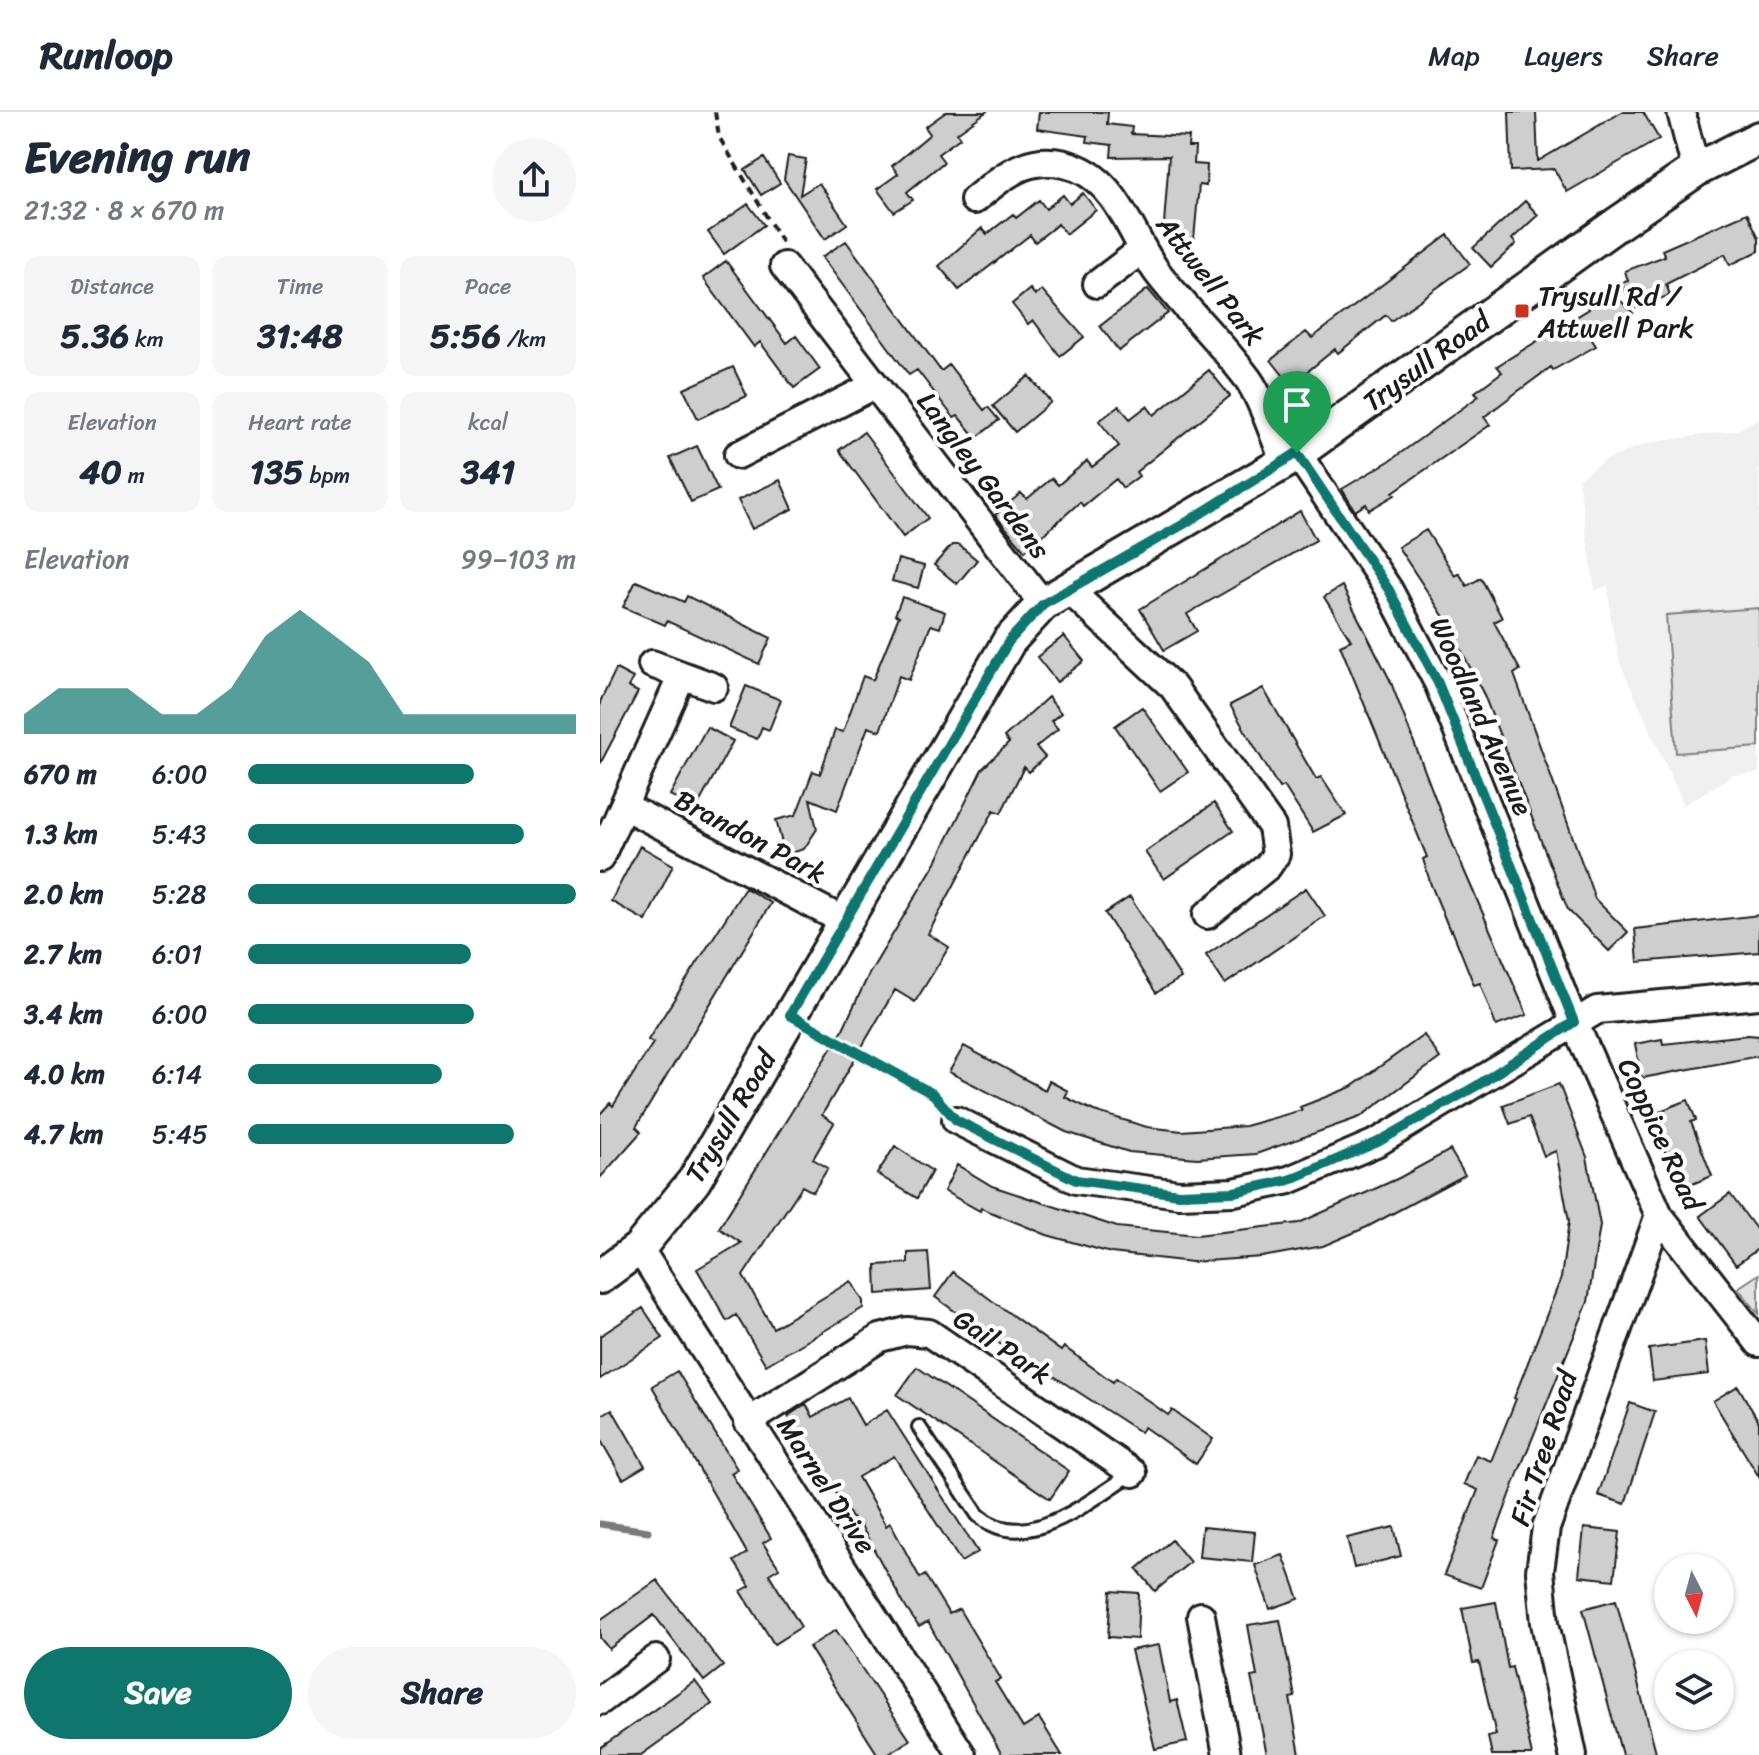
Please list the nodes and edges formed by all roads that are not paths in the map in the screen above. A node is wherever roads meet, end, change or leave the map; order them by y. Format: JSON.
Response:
{"nodes":[{"id":1,"x":1681,"y":112,"type":"edge"},
{"id":2,"x":1755,"y":144,"type":"edge"},
{"id":3,"x":1696,"y":170,"type":"junction"},
{"id":4,"x":974,"y":200,"type":"dead end"},
{"id":5,"x":1143,"y":249,"type":"junction"},
{"id":6,"x":784,"y":266,"type":"road end"},
{"id":7,"x":1097,"y":284,"type":"dead end"},
{"id":8,"x":875,"y":385,"type":"junction"},
{"id":9,"x":738,"y":455,"type":"dead end"},
{"id":10,"x":1291,"y":458,"type":"junction"},
{"id":11,"x":1055,"y":596,"type":"junction"},
{"id":12,"x":652,"y":664,"type":"dead end"},
{"id":13,"x":682,"y":675,"type":"junction"},
{"id":14,"x":714,"y":687,"type":"dead end"},
{"id":15,"x":624,"y":806,"type":"junction"},
{"id":16,"x":600,"y":858,"type":"edge"},
{"id":17,"x":1207,"y":915,"type":"dead end"},
{"id":18,"x":848,"y":923,"type":"junction"},
{"id":19,"x":1759,"y":995,"type":"edge"},
{"id":20,"x":1574,"y":1022,"type":"junction"},
{"id":21,"x":956,"y":1120,"type":"road end"},
{"id":22,"x":1659,"y":1215,"type":"junction"},
{"id":23,"x":639,"y":1248,"type":"junction"},
{"id":24,"x":600,"y":1277,"type":"edge"},
{"id":25,"x":1759,"y":1343,"type":"edge"},
{"id":26,"x":748,"y":1422,"type":"junction"},
{"id":27,"x":919,"y":1427,"type":"dead end"},
{"id":28,"x":1133,"y":1473,"type":"joint"},
{"id":29,"x":1201,"y":1616,"type":"dead end"},
{"id":30,"x":656,"y":1659,"type":"dead end"},
{"id":31,"x":600,"y":1701,"type":"edge"},
{"id":32,"x":962,"y":1755,"type":"edge"},
{"id":33,"x":1227,"y":1755,"type":"edge"},
{"id":34,"x":1573,"y":1755,"type":"edge"}],
"edges":[{"from":1,"to":3,"type":"street"},
{"from":2,"to":3,"type":"street","name":"Trysull Road"},
{"from":3,"to":10,"type":"street","name":"Trysull Road"},
{"from":4,"to":5,"type":"street","name":"Attwell Park"},
{"from":5,"to":7,"type":"street"},
{"from":5,"to":10,"type":"street","name":"Attwell Park"},
{"from":6,"to":8,"type":"street","name":"Langley Gardens"},
{"from":8,"to":9,"type":"street","name":"Langley Gardens"},
{"from":8,"to":11,"type":"street","name":"Langley Gardens"},
{"from":10,"to":11,"type":"street","name":"Trysull Road"},
{"from":10,"to":20,"type":"street","name":"Woodland Avenue"},
{"from":11,"to":17,"type":"street","name":"Langley Gardens"},
{"from":11,"to":18,"type":"street","name":"Trysull Road"},
{"from":12,"to":13,"type":"street"},
{"from":13,"to":14,"type":"street"},
{"from":13,"to":15,"type":"street"},
{"from":15,"to":16,"type":"street"},
{"from":15,"to":18,"type":"street","name":"Brandon Park"},
{"from":18,"to":23,"type":"street","name":"Trysull Road"},
{"from":19,"to":20,"type":"street"},
{"from":20,"to":21,"type":"street"},
{"from":20,"to":22,"type":"street","name":"Coppice Road"},
{"from":22,"to":25,"type":"street","name":"Coppice Road"},
{"from":22,"to":34,"type":"street","name":"Fir Tree Road"},
{"from":23,"to":24,"type":"street","name":"Trysull Road"},
{"from":23,"to":26,"type":"street","name":"Marnel Drive"},
{"from":26,"to":28,"type":"street","name":"Gail Park"},
{"from":26,"to":32,"type":"street","name":"Marnel Drive"},
{"from":27,"to":28,"type":"lane"},
{"from":29,"to":33,"type":"street"},
{"from":30,"to":31,"type":"street"}]}
